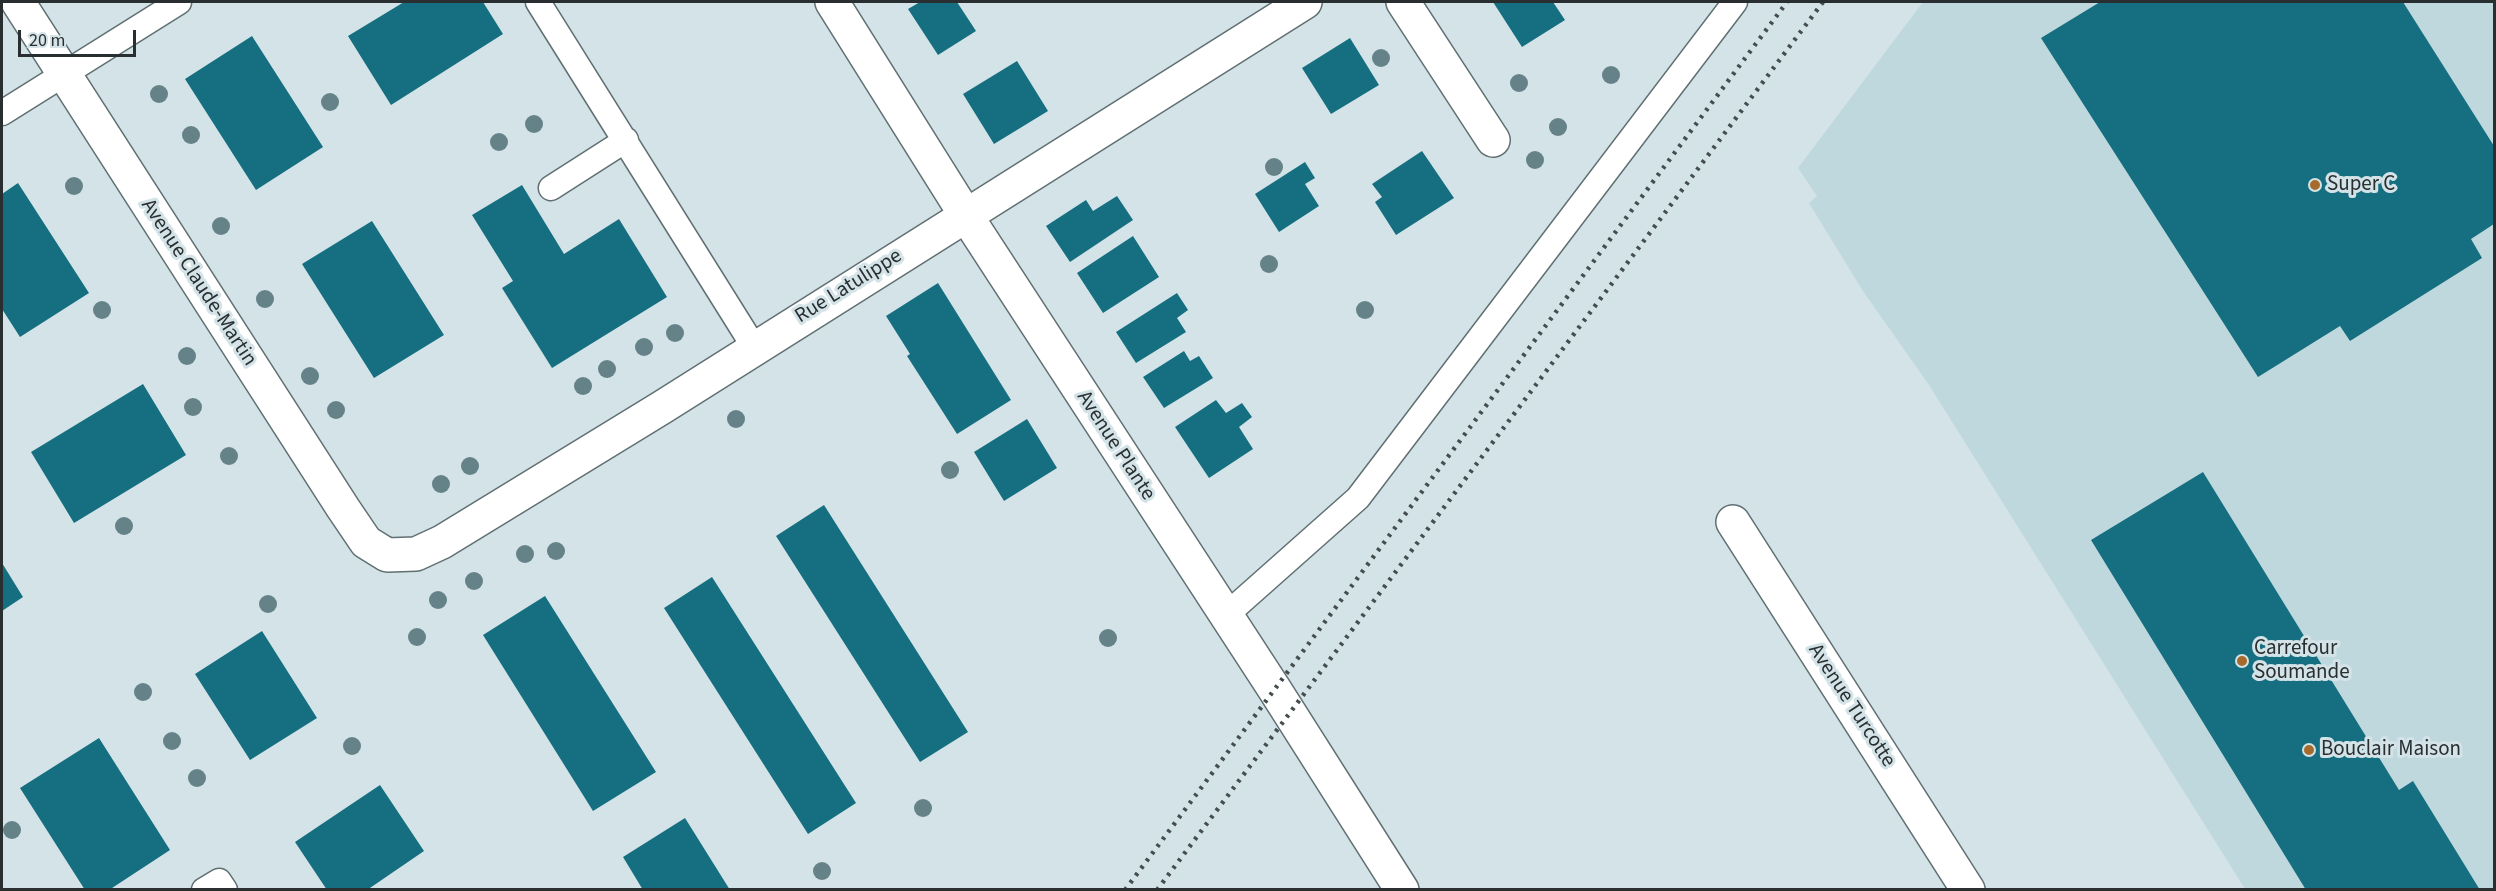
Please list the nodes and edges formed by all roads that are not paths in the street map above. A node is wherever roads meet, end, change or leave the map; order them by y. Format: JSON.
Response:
{"nodes":[{"id":1,"x":18,"y":2,"type":"edge"},
{"id":2,"x":179,"y":2,"type":"edge"},
{"id":3,"x":538,"y":2,"type":"edge"},
{"id":4,"x":832,"y":2,"type":"edge"},
{"id":5,"x":1305,"y":2,"type":"edge"},
{"id":6,"x":1403,"y":2,"type":"edge"},
{"id":7,"x":1735,"y":2,"type":"edge"},
{"id":8,"x":64,"y":75,"type":"junction"},
{"id":9,"x":2,"y":113,"type":"edge"},
{"id":10,"x":626,"y":140,"type":"junction"},
{"id":11,"x":1492,"y":140,"type":"dead end"},
{"id":12,"x":551,"y":188,"type":"dead end"},
{"id":13,"x":965,"y":214,"type":"junction"},
{"id":14,"x":754,"y":347,"type":"junction"},
{"id":15,"x":1733,"y":522,"type":"dead end"},
{"id":16,"x":387,"y":555,"type":"joint"},
{"id":17,"x":1225,"y":616,"type":"junction"},
{"id":18,"x":204,"y":890,"type":"edge"},
{"id":19,"x":225,"y":890,"type":"edge"},
{"id":20,"x":1402,"y":890,"type":"edge"},
{"id":21,"x":1968,"y":890,"type":"edge"}],
"edges":[{"from":1,"to":8,"type":"street","name":"Avenue Claude-Martin"},
{"from":2,"to":8,"type":"lane"},
{"from":3,"to":10,"type":"lane"},
{"from":4,"to":13,"type":"street","name":"Avenue Plante"},
{"from":5,"to":13,"type":"street","name":"Rue Latulippe"},
{"from":6,"to":11,"type":"street"},
{"from":7,"to":17,"type":"lane"},
{"from":8,"to":9,"type":"lane"},
{"from":8,"to":16,"type":"street","name":"Avenue Claude-Martin"},
{"from":10,"to":12,"type":"lane"},
{"from":10,"to":14,"type":"lane"},
{"from":13,"to":14,"type":"street","name":"Rue Latulippe"},
{"from":13,"to":17,"type":"street","name":"Avenue Plante"},
{"from":14,"to":16,"type":"street","name":"Rue Latulippe"},
{"from":15,"to":21,"type":"street","name":"Avenue Turcotte"},
{"from":17,"to":20,"type":"street","name":"Avenue Plante"},
{"from":18,"to":19,"type":"lane"}]}
